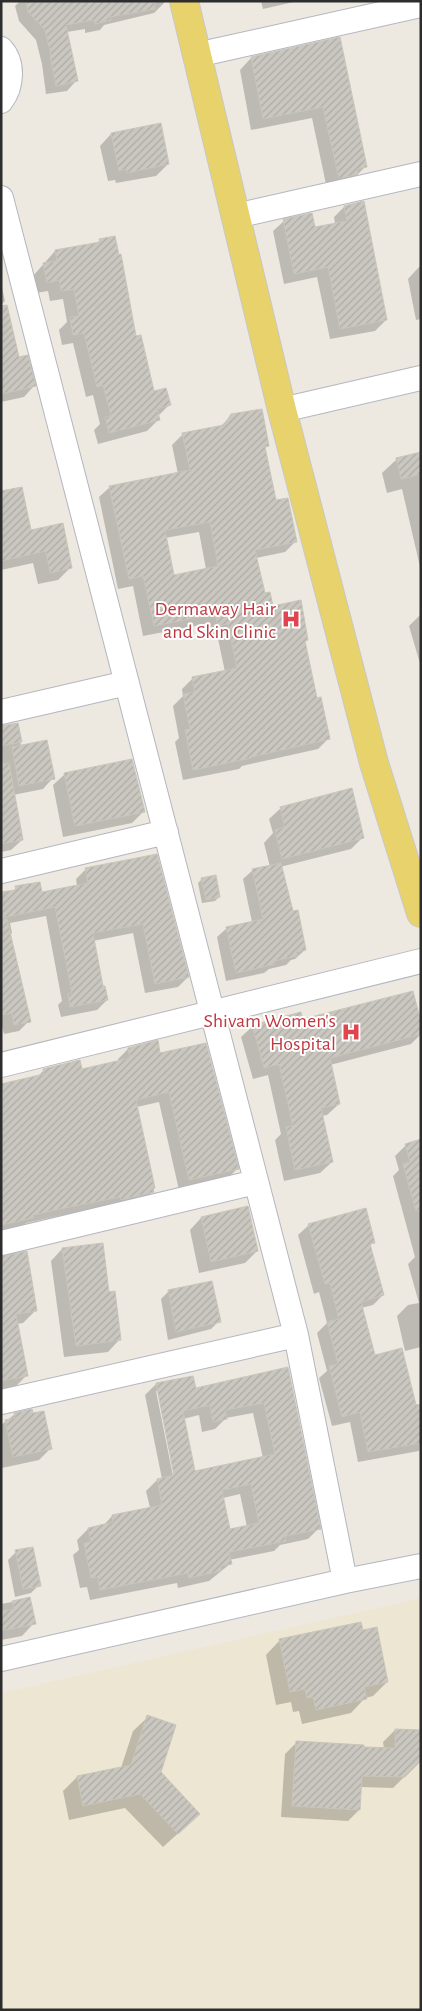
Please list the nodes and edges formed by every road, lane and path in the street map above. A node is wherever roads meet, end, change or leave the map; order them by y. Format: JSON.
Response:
{"nodes":[{"id":1,"x":184,"y":1,"type":"edge"},
{"id":2,"x":199,"y":1,"type":"edge"},
{"id":3,"x":421,"y":5,"type":"edge"},
{"id":4,"x":1,"y":49,"type":"edge"},
{"id":5,"x":210,"y":52,"type":"junction"},
{"id":6,"x":1,"y":101,"type":"edge"},
{"id":7,"x":421,"y":174,"type":"edge"},
{"id":8,"x":1,"y":198,"type":"edge"},
{"id":9,"x":249,"y":213,"type":"junction"},
{"id":10,"x":421,"y":378,"type":"edge"},
{"id":11,"x":288,"y":408,"type":"junction"},
{"id":12,"x":127,"y":682,"type":"junction"},
{"id":13,"x":1,"y":712,"type":"edge"},
{"id":14,"x":166,"y":832,"type":"junction"},
{"id":15,"x":421,"y":868,"type":"edge"},
{"id":16,"x":1,"y":871,"type":"edge"},
{"id":17,"x":421,"y":913,"type":"edge"},
{"id":18,"x":421,"y":961,"type":"edge"},
{"id":19,"x":212,"y":1013,"type":"junction"},
{"id":20,"x":1,"y":1065,"type":"edge"},
{"id":21,"x":256,"y":1182,"type":"junction"},
{"id":22,"x":1,"y":1243,"type":"edge"},
{"id":23,"x":296,"y":1335,"type":"junction"},
{"id":24,"x":1,"y":1402,"type":"edge"},
{"id":25,"x":421,"y":1566,"type":"edge"},
{"id":26,"x":345,"y":1580,"type":"junction"},
{"id":27,"x":1,"y":1659,"type":"edge"}],
"edges":[{"from":1,"to":11,"type":"main road"},
{"from":2,"to":5,"type":"main road"},
{"from":3,"to":5,"type":"street"},
{"from":4,"to":6,"type":"street"},
{"from":5,"to":9,"type":"main road"},
{"from":7,"to":9,"type":"street"},
{"from":8,"to":12,"type":"street"},
{"from":9,"to":11,"type":"main road"},
{"from":10,"to":11,"type":"street"},
{"from":11,"to":15,"type":"main road"},
{"from":11,"to":17,"type":"main road"},
{"from":12,"to":13,"type":"street"},
{"from":12,"to":14,"type":"street"},
{"from":14,"to":16,"type":"street"},
{"from":14,"to":19,"type":"street"},
{"from":18,"to":19,"type":"street"},
{"from":19,"to":20,"type":"street"},
{"from":19,"to":21,"type":"street"},
{"from":21,"to":22,"type":"street"},
{"from":21,"to":23,"type":"street"},
{"from":23,"to":24,"type":"street"},
{"from":23,"to":26,"type":"street"},
{"from":25,"to":26,"type":"street"},
{"from":26,"to":27,"type":"street"}]}
